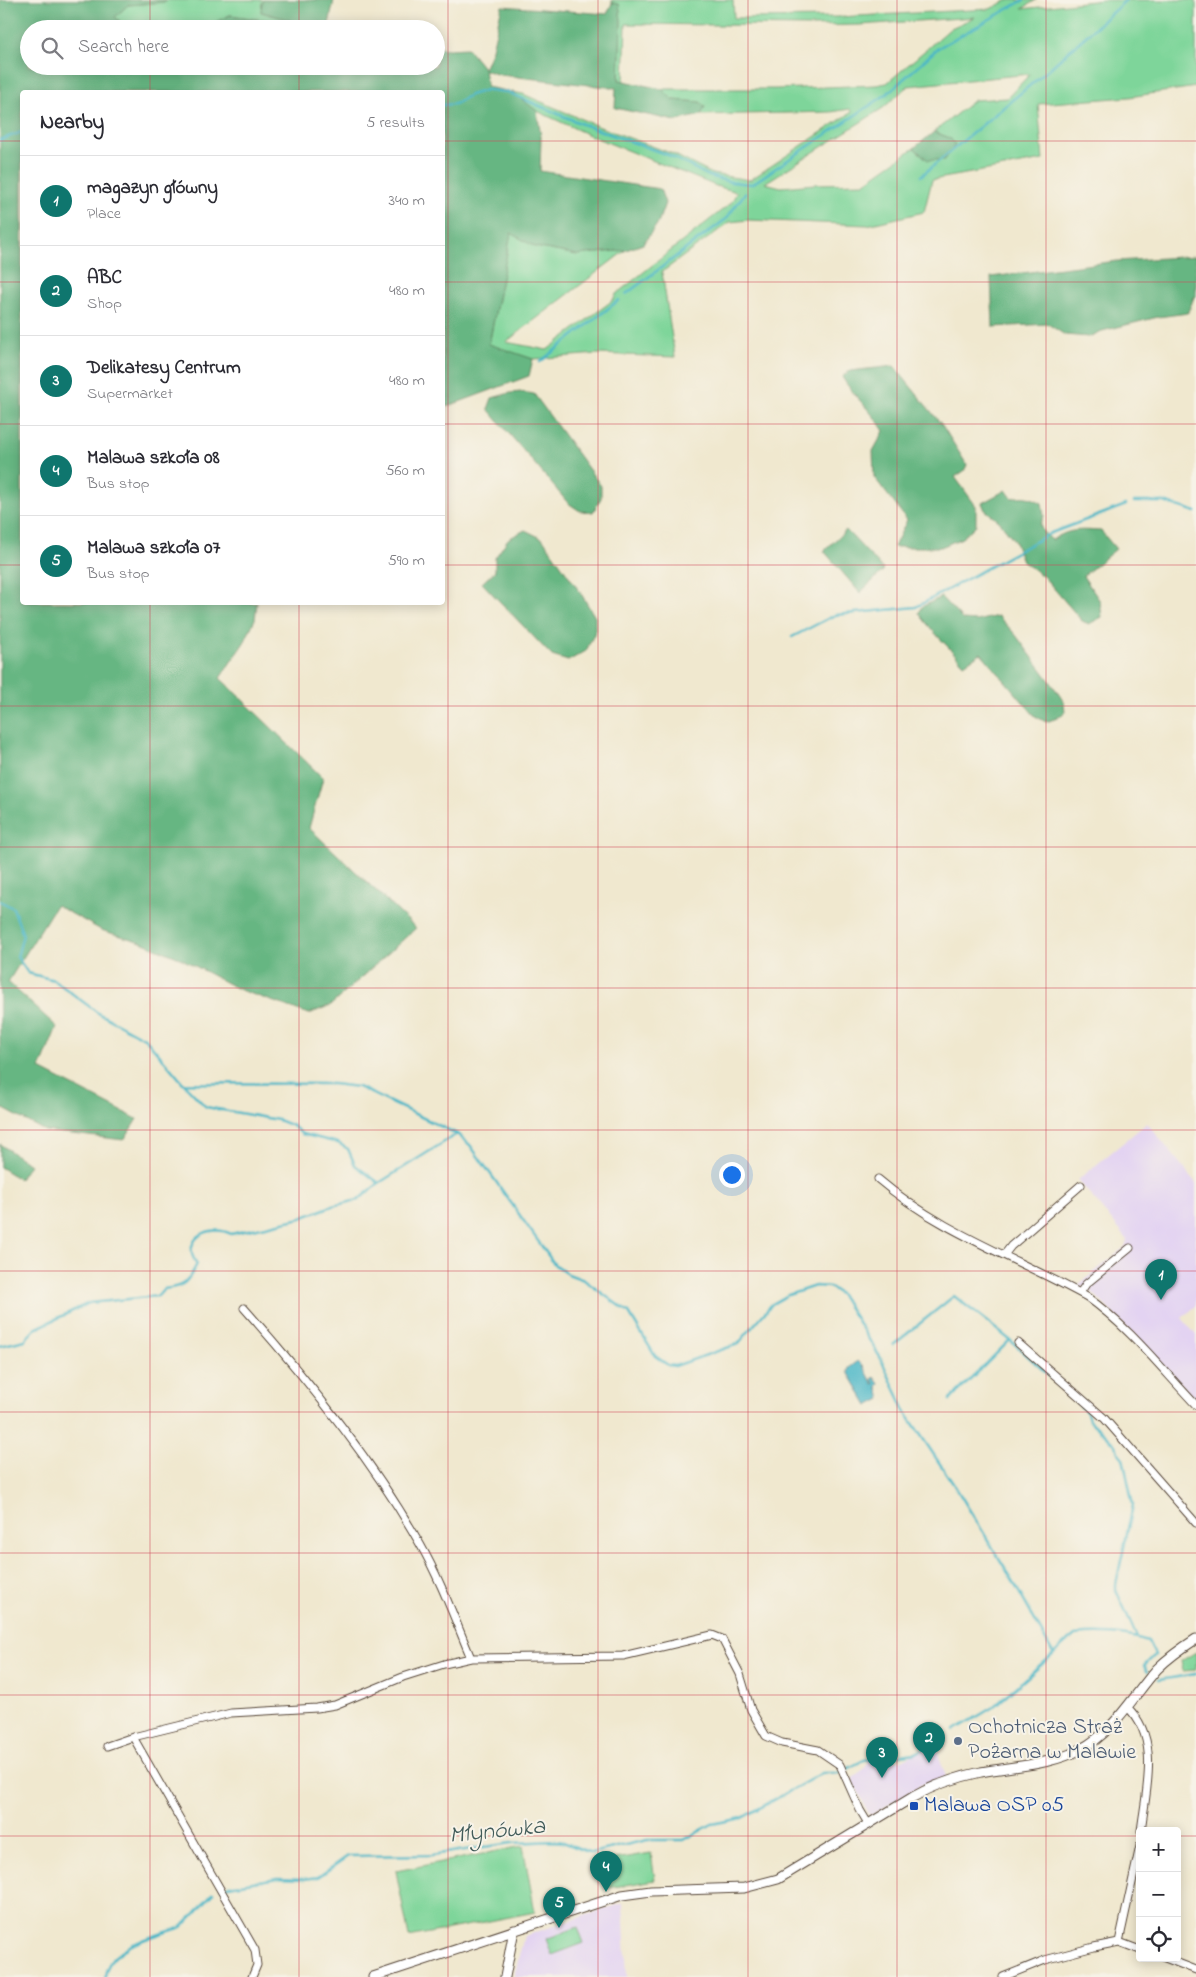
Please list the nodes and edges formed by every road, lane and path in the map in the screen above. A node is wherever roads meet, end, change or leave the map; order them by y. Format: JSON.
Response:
{"nodes":[{"id":1,"x":878,"y":1180,"type":"dead end"},
{"id":2,"x":1081,"y":1185,"type":"dead end"},
{"id":3,"x":1130,"y":1248,"type":"dead end"},
{"id":4,"x":1004,"y":1255,"type":"junction"},
{"id":5,"x":1080,"y":1293,"type":"junction"},
{"id":6,"x":244,"y":1308,"type":"dead end"},
{"id":7,"x":1018,"y":1343,"type":"dead end"},
{"id":8,"x":1196,"y":1405,"type":"edge"},
{"id":9,"x":1196,"y":1523,"type":"edge"},
{"id":10,"x":1196,"y":1639,"type":"edge"},
{"id":11,"x":471,"y":1658,"type":"junction"},
{"id":12,"x":1127,"y":1706,"type":"junction"},
{"id":13,"x":133,"y":1737,"type":"junction"},
{"id":14,"x":107,"y":1746,"type":"dead end"},
{"id":15,"x":869,"y":1825,"type":"junction"},
{"id":16,"x":1142,"y":1827,"type":"edge"},
{"id":17,"x":1136,"y":1864,"type":"edge"},
{"id":18,"x":514,"y":1930,"type":"junction"},
{"id":19,"x":1119,"y":1942,"type":"junction"},
{"id":20,"x":1136,"y":1948,"type":"edge"},
{"id":21,"x":1175,"y":1962,"type":"edge"},
{"id":22,"x":1196,"y":1970,"type":"edge"},
{"id":23,"x":252,"y":1977,"type":"edge"},
{"id":24,"x":373,"y":1977,"type":"edge"},
{"id":25,"x":505,"y":1977,"type":"edge"},
{"id":26,"x":1002,"y":1977,"type":"edge"}],
"edges":[{"from":1,"to":4,"type":"street"},
{"from":2,"to":4,"type":"street"},
{"from":3,"to":5,"type":"street"},
{"from":4,"to":5,"type":"street"},
{"from":5,"to":8,"type":"street"},
{"from":6,"to":11,"type":"street"},
{"from":7,"to":9,"type":"street"},
{"from":10,"to":12,"type":"street"},
{"from":11,"to":13,"type":"street"},
{"from":11,"to":15,"type":"street"},
{"from":12,"to":15,"type":"street"},
{"from":12,"to":16,"type":"street"},
{"from":13,"to":14,"type":"street"},
{"from":13,"to":23,"type":"street"},
{"from":15,"to":18,"type":"street"},
{"from":17,"to":19,"type":"street"},
{"from":18,"to":24,"type":"street"},
{"from":18,"to":25,"type":"street"},
{"from":19,"to":20,"type":"street"},
{"from":19,"to":26,"type":"street"},
{"from":21,"to":22,"type":"street"}]}
